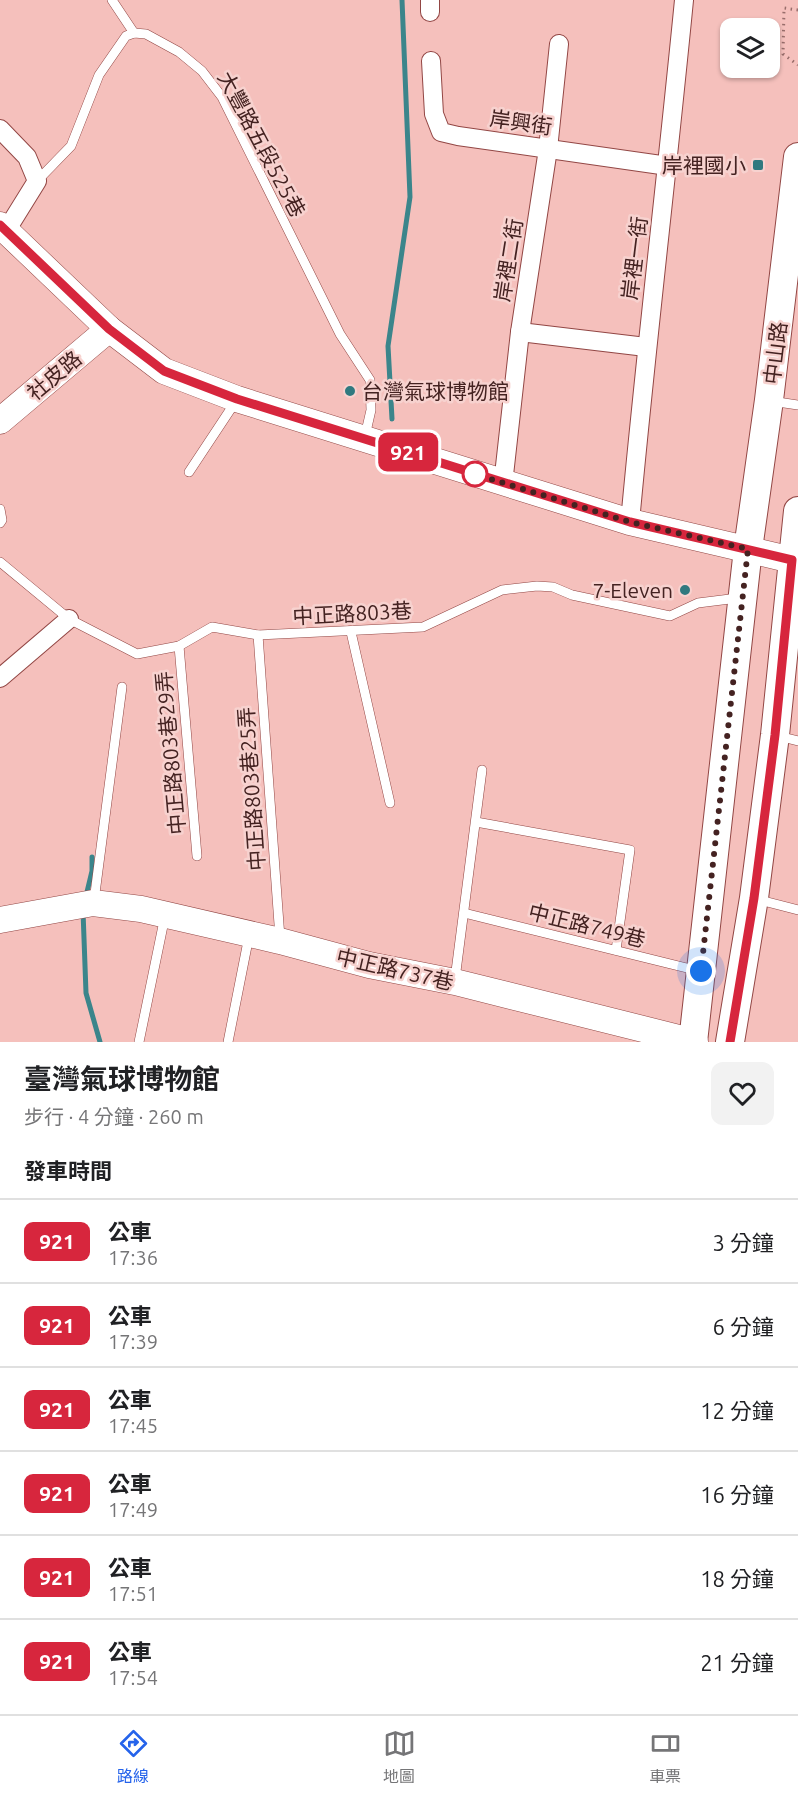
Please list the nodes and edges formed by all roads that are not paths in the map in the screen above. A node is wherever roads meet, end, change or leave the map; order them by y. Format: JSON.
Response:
{"nodes":[{"id":1,"x":112,"y":0,"type":"edge"},
{"id":2,"x":684,"y":0,"type":"edge"},
{"id":3,"x":134,"y":33,"type":"junction"},
{"id":4,"x":560,"y":44,"type":"dead end"},
{"id":5,"x":431,"y":61,"type":"dead end"},
{"id":6,"x":0,"y":129,"type":"edge"},
{"id":7,"x":548,"y":149,"type":"junction"},
{"id":8,"x":798,"y":157,"type":"edge"},
{"id":9,"x":668,"y":166,"type":"junction"},
{"id":10,"x":37,"y":181,"type":"junction"},
{"id":11,"x":3,"y":228,"type":"edge"},
{"id":12,"x":109,"y":329,"type":"junction"},
{"id":13,"x":520,"y":332,"type":"junction"},
{"id":14,"x":646,"y":347,"type":"junction"},
{"id":15,"x":237,"y":399,"type":"junction"},
{"id":16,"x":769,"y":400,"type":"junction"},
{"id":17,"x":798,"y":405,"type":"edge"},
{"id":18,"x":0,"y":420,"type":"edge"},
{"id":19,"x":364,"y":439,"type":"junction"},
{"id":20,"x":189,"y":472,"type":"dead end"},
{"id":21,"x":502,"y":484,"type":"junction"},
{"id":22,"x":0,"y":509,"type":"edge"},
{"id":23,"x":798,"y":511,"type":"edge"},
{"id":24,"x":630,"y":522,"type":"junction"},
{"id":25,"x":0,"y":523,"type":"edge"},
{"id":26,"x":748,"y":549,"type":"junction"},
{"id":27,"x":795,"y":560,"type":"edge"},
{"id":28,"x":0,"y":562,"type":"edge"},
{"id":29,"x":744,"y":598,"type":"junction"},
{"id":30,"x":69,"y":618,"type":"junction"},
{"id":31,"x":351,"y":632,"type":"junction"},
{"id":32,"x":258,"y":635,"type":"junction"},
{"id":33,"x":179,"y":646,"type":"junction"},
{"id":34,"x":0,"y":678,"type":"edge"},
{"id":35,"x":122,"y":687,"type":"dead end"},
{"id":36,"x":787,"y":738,"type":"edge"},
{"id":37,"x":482,"y":770,"type":"dead end"},
{"id":38,"x":390,"y":803,"type":"dead end"},
{"id":39,"x":476,"y":822,"type":"junction"},
{"id":40,"x":197,"y":856,"type":"dead end"},
{"id":41,"x":754,"y":898,"type":"junction"},
{"id":42,"x":93,"y":903,"type":"junction"},
{"id":43,"x":798,"y":910,"type":"edge"},
{"id":44,"x":166,"y":913,"type":"junction"},
{"id":45,"x":464,"y":913,"type":"junction"},
{"id":46,"x":0,"y":920,"type":"edge"},
{"id":47,"x":250,"y":933,"type":"junction"},
{"id":48,"x":280,"y":940,"type":"junction"},
{"id":49,"x":616,"y":950,"type":"junction"},
{"id":50,"x":701,"y":971,"type":"junction"},
{"id":51,"x":455,"y":982,"type":"junction"},
{"id":52,"x":140,"y":1042,"type":"edge"},
{"id":53,"x":228,"y":1042,"type":"edge"},
{"id":54,"x":694,"y":1042,"type":"edge"},
{"id":55,"x":730,"y":1042,"type":"edge"}],
"edges":[{"from":1,"to":3,"type":"lane"},
{"from":2,"to":9,"type":"street","name":"岸裡一街"},
{"from":3,"to":10,"type":"lane"},
{"from":3,"to":19,"type":"lane","name":"大豐路五段525巷"},
{"from":4,"to":7,"type":"street","name":"岸裡二街"},
{"from":5,"to":7,"type":"street","name":"岸興街"},
{"from":6,"to":10,"type":"street"},
{"from":7,"to":9,"type":"street","name":"岸興街"},
{"from":7,"to":13,"type":"street","name":"岸裡二街"},
{"from":8,"to":16,"type":"main road","name":"中山路"},
{"from":9,"to":14,"type":"street","name":"岸裡一街"},
{"from":10,"to":11,"type":"street"},
{"from":11,"to":12,"type":"street"},
{"from":12,"to":15,"type":"street"},
{"from":12,"to":18,"type":"street","name":"社皮路"},
{"from":13,"to":14,"type":"street"},
{"from":13,"to":21,"type":"street","name":"岸裡二街"},
{"from":14,"to":24,"type":"street","name":"岸裡一街"},
{"from":15,"to":19,"type":"street"},
{"from":15,"to":20,"type":"lane"},
{"from":16,"to":17,"type":"lane"},
{"from":16,"to":26,"type":"main road","name":"中山路"},
{"from":19,"to":21,"type":"street"},
{"from":21,"to":24,"type":"street"},
{"from":22,"to":25,"type":"lane"},
{"from":23,"to":27,"type":"main road"},
{"from":24,"to":26,"type":"street"},
{"from":26,"to":27,"type":"street"},
{"from":26,"to":29,"type":"main road","name":"中山路"},
{"from":27,"to":36,"type":"main road"},
{"from":28,"to":30,"type":"lane","name":"中正路803巷"},
{"from":29,"to":31,"type":"lane","name":"中正路803巷"},
{"from":29,"to":50,"type":"main road","name":"中山路"},
{"from":30,"to":33,"type":"lane","name":"中正路803巷"},
{"from":30,"to":34,"type":"street"},
{"from":31,"to":32,"type":"lane","name":"中正路803巷"},
{"from":31,"to":38,"type":"lane"},
{"from":32,"to":33,"type":"lane","name":"中正路803巷"},
{"from":32,"to":48,"type":"lane","name":"中正路803巷25弄"},
{"from":33,"to":40,"type":"lane","name":"中正路803巷29弄"},
{"from":35,"to":42,"type":"lane"},
{"from":36,"to":41,"type":"main road"},
{"from":37,"to":39,"type":"lane"},
{"from":39,"to":45,"type":"lane"},
{"from":39,"to":49,"type":"lane"},
{"from":41,"to":43,"type":"lane"},
{"from":41,"to":55,"type":"main road"},
{"from":42,"to":44,"type":"street","name":"中正路737巷"},
{"from":42,"to":46,"type":"street","name":"中正路737巷"},
{"from":44,"to":47,"type":"street","name":"中正路737巷"},
{"from":44,"to":52,"type":"lane"},
{"from":45,"to":49,"type":"lane","name":"中正路749巷"},
{"from":45,"to":51,"type":"lane"},
{"from":47,"to":48,"type":"street","name":"中正路737巷"},
{"from":47,"to":53,"type":"lane"},
{"from":48,"to":51,"type":"street","name":"中正路737巷"},
{"from":49,"to":50,"type":"lane","name":"中正路749巷"},
{"from":50,"to":54,"type":"main road","name":"中山路"},
{"from":51,"to":54,"type":"street","name":"中正路737巷"}]}
